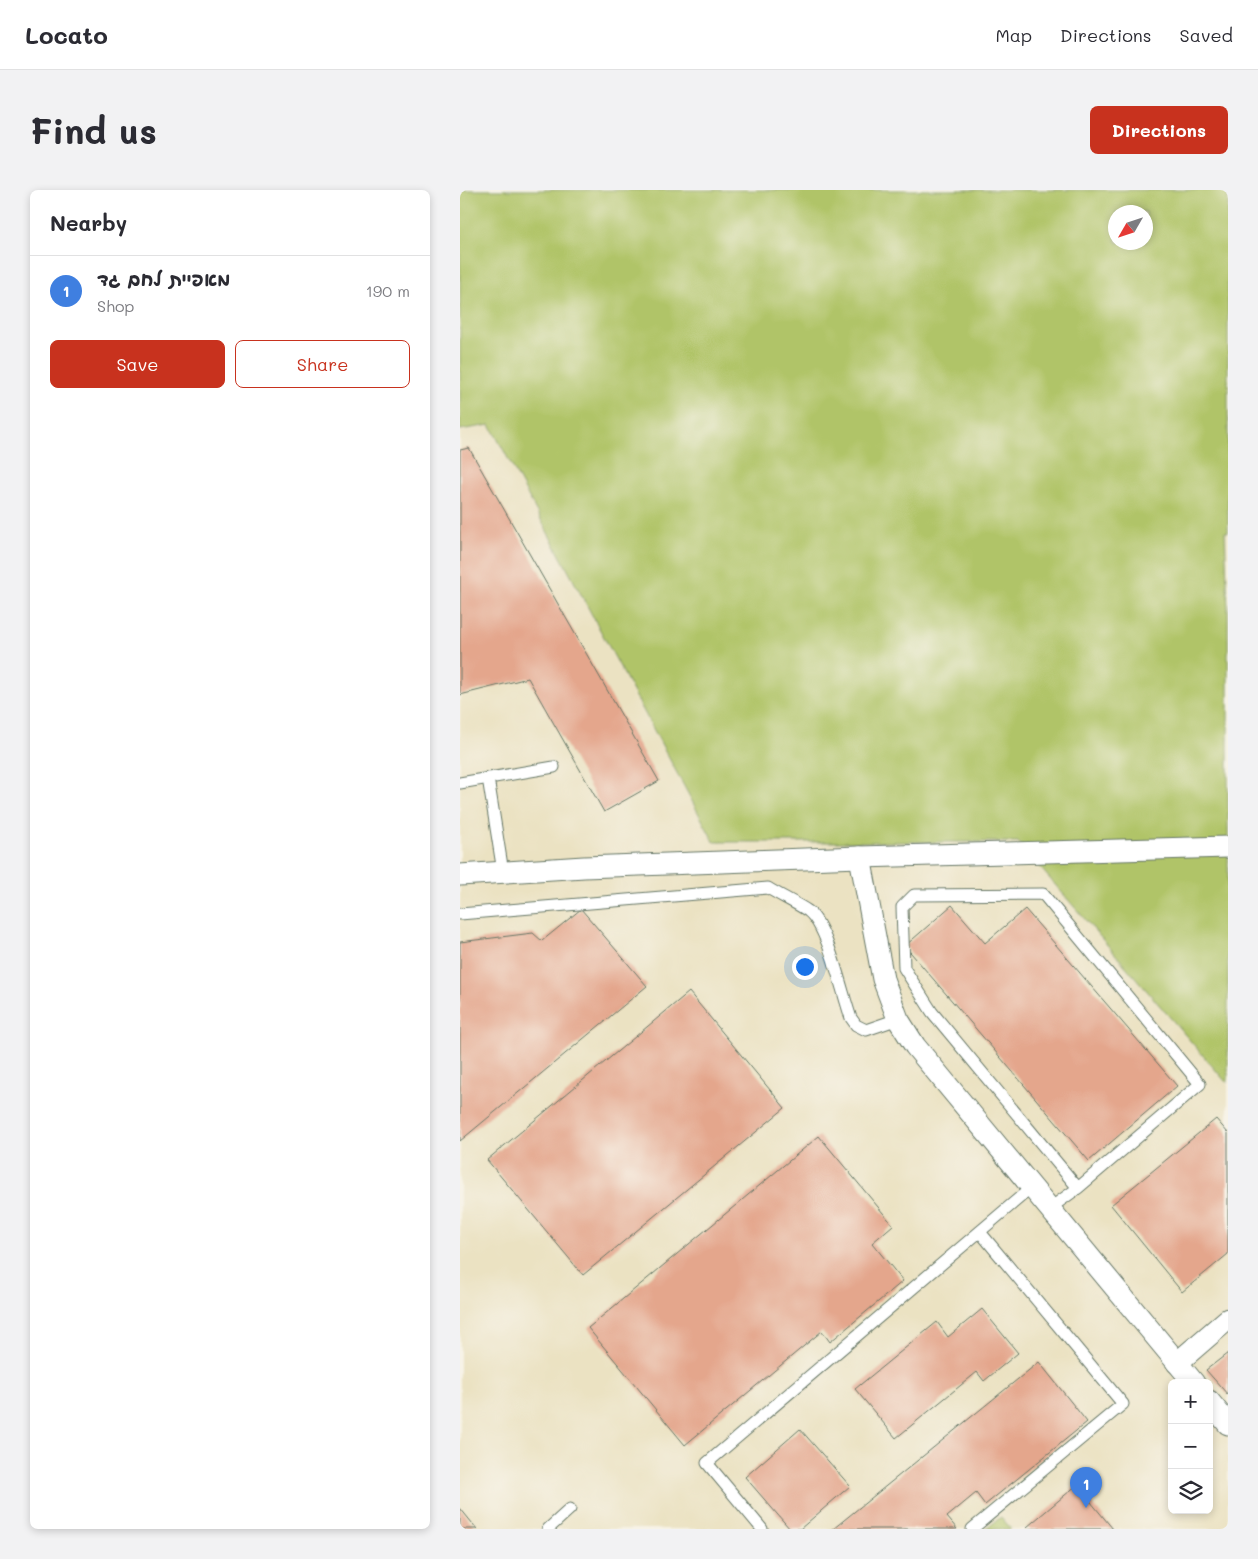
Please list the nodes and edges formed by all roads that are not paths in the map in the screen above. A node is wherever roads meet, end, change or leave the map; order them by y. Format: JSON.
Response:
{"nodes":[{"id":1,"x":554,"y":767,"type":"dead end"},
{"id":2,"x":488,"y":778,"type":"junction"},
{"id":3,"x":460,"y":783,"type":"edge"},
{"id":4,"x":1228,"y":847,"type":"edge"},
{"id":5,"x":860,"y":857,"type":"junction"},
{"id":6,"x":503,"y":872,"type":"junction"},
{"id":7,"x":460,"y":876,"type":"edge"},
{"id":8,"x":460,"y":914,"type":"edge"},
{"id":9,"x":898,"y":1019,"type":"junction"},
{"id":10,"x":1031,"y":1188,"type":"junction"},
{"id":11,"x":1078,"y":1188,"type":"junction"},
{"id":12,"x":1049,"y":1209,"type":"junction"},
{"id":13,"x":980,"y":1232,"type":"junction"},
{"id":14,"x":1228,"y":1318,"type":"edge"},
{"id":15,"x":1177,"y":1363,"type":"junction"},
{"id":16,"x":1191,"y":1379,"type":"edge"},
{"id":17,"x":1213,"y":1407,"type":"edge"},
{"id":18,"x":1228,"y":1424,"type":"edge"},
{"id":19,"x":570,"y":1509,"type":"dead end"},
{"id":20,"x":548,"y":1529,"type":"edge"},
{"id":21,"x":762,"y":1529,"type":"edge"},
{"id":22,"x":972,"y":1529,"type":"edge"}],
"edges":[{"from":1,"to":2,"type":"lane"},
{"from":2,"to":3,"type":"lane"},
{"from":2,"to":6,"type":"lane"},
{"from":4,"to":5,"type":"street"},
{"from":5,"to":6,"type":"street"},
{"from":5,"to":9,"type":"street"},
{"from":6,"to":7,"type":"street"},
{"from":8,"to":9,"type":"lane"},
{"from":9,"to":10,"type":"street"},
{"from":10,"to":12,"type":"street"},
{"from":10,"to":13,"type":"lane"},
{"from":11,"to":11,"type":"lane"},
{"from":11,"to":12,"type":"lane"},
{"from":12,"to":15,"type":"street"},
{"from":13,"to":21,"type":"lane"},
{"from":13,"to":22,"type":"lane"},
{"from":14,"to":15,"type":"street"},
{"from":15,"to":16,"type":"street"},
{"from":17,"to":18,"type":"street"},
{"from":19,"to":20,"type":"lane"}]}
